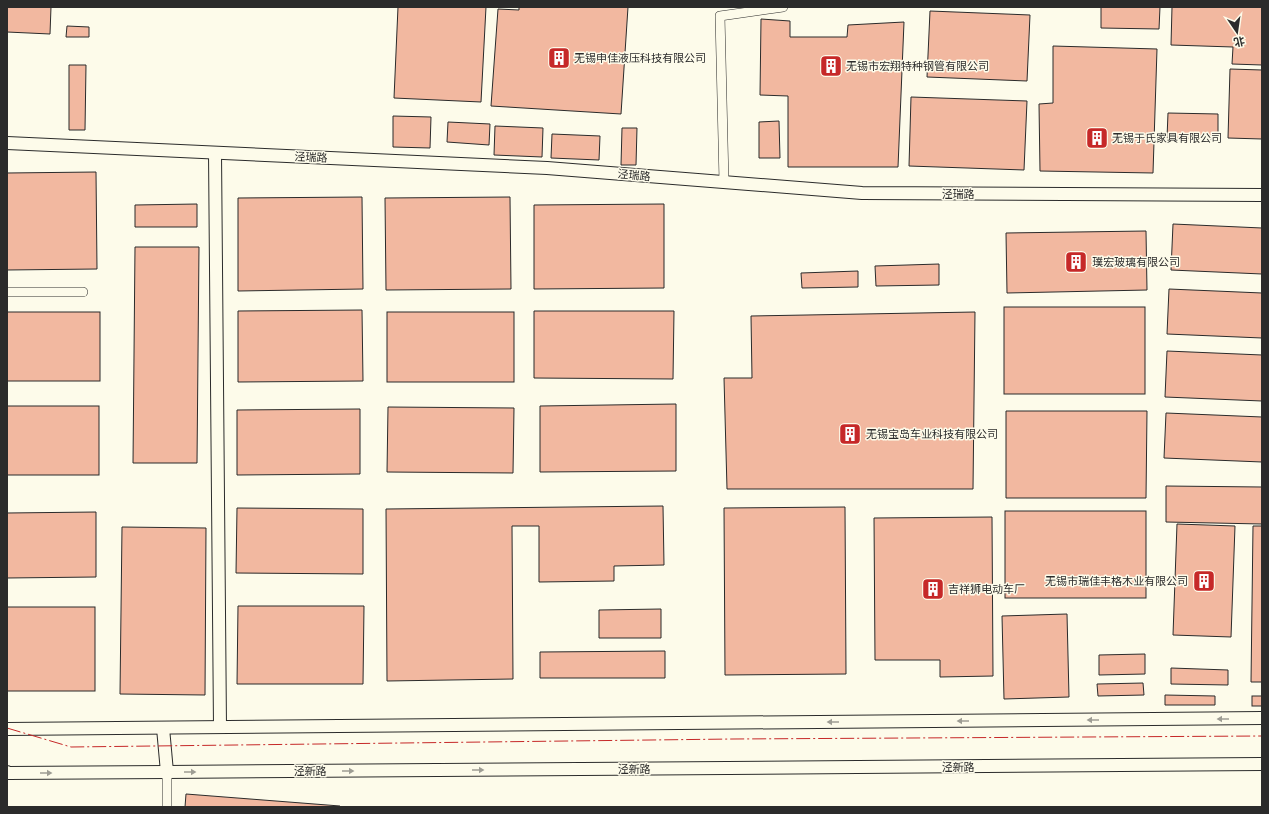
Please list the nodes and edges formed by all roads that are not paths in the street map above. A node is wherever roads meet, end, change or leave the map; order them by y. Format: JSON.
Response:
{"nodes":[{"id":1,"x":783,"y":7,"type":"edge"},
{"id":2,"x":7,"y":143,"type":"edge"},
{"id":3,"x":215,"y":153,"type":"junction"},
{"id":4,"x":724,"y":182,"type":"junction"},
{"id":5,"x":1262,"y":194,"type":"edge"},
{"id":6,"x":7,"y":292,"type":"edge"},
{"id":7,"x":83,"y":292,"type":"dead end"},
{"id":8,"x":1262,"y":718,"type":"edge"},
{"id":9,"x":220,"y":727,"type":"junction"},
{"id":10,"x":163,"y":728,"type":"junction"},
{"id":11,"x":7,"y":729,"type":"edge"},
{"id":12,"x":1262,"y":764,"type":"edge"},
{"id":13,"x":7,"y":772,"type":"edge"},
{"id":14,"x":167,"y":772,"type":"junction"},
{"id":15,"x":167,"y":807,"type":"edge"}],
"edges":[{"from":1,"to":4,"type":"street"},
{"from":2,"to":3,"type":"street","name":"泾瑞路"},
{"from":3,"to":4,"type":"street","name":"泾瑞路"},
{"from":3,"to":9,"type":"street"},
{"from":4,"to":5,"type":"street","name":"泾瑞路"},
{"from":6,"to":7,"type":"street"},
{"from":8,"to":9,"type":"street","one_way":true},
{"from":9,"to":10,"type":"street"},
{"from":10,"to":11,"type":"street"},
{"from":10,"to":14,"type":"street"},
{"from":14,"to":12,"type":"street","name":"泾新路","one_way":true},
{"from":13,"to":14,"type":"street","name":"泾新路","one_way":true},
{"from":14,"to":15,"type":"street"}]}
